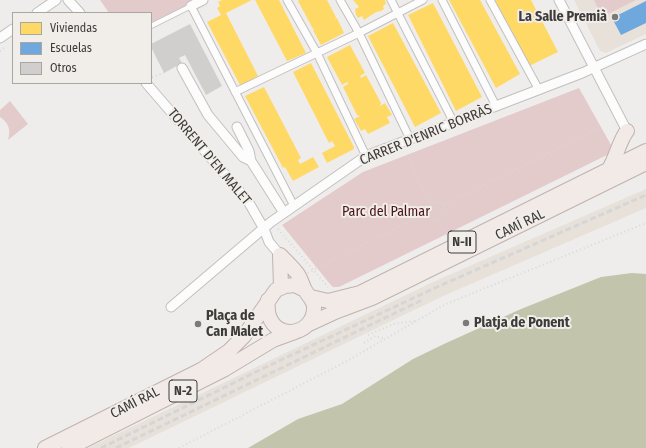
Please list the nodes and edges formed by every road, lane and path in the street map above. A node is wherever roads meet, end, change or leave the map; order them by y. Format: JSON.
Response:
{"nodes":[{"id":1,"x":56,"y":0,"type":"edge"},
{"id":2,"x":68,"y":0,"type":"edge"},
{"id":3,"x":203,"y":0,"type":"edge"},
{"id":4,"x":287,"y":0,"type":"edge"},
{"id":5,"x":340,"y":0,"type":"edge"},
{"id":6,"x":391,"y":0,"type":"edge"},
{"id":7,"x":423,"y":0,"type":"edge"},
{"id":8,"x":442,"y":0,"type":"edge"},
{"id":9,"x":490,"y":0,"type":"edge"},
{"id":10,"x":559,"y":0,"type":"edge"},
{"id":11,"x":191,"y":6,"type":"junction"},
{"id":12,"x":38,"y":12,"type":"edge"},
{"id":13,"x":79,"y":12,"type":"edge"},
{"id":14,"x":397,"y":13,"type":"junction"},
{"id":15,"x":152,"y":26,"type":"edge"},
{"id":16,"x":12,"y":31,"type":"edge"},
{"id":17,"x":359,"y":33,"type":"junction"},
{"id":18,"x":0,"y":38,"type":"edge"},
{"id":19,"x":646,"y":44,"type":"edge"},
{"id":20,"x":317,"y":53,"type":"junction"},
{"id":21,"x":182,"y":68,"type":"dead end"},
{"id":22,"x":594,"y":68,"type":"junction"},
{"id":23,"x":164,"y":72,"type":"dead end"},
{"id":24,"x":153,"y":76,"type":"dead end"},
{"id":25,"x":147,"y":84,"type":"edge"},
{"id":26,"x":538,"y":90,"type":"junction"},
{"id":27,"x":235,"y":92,"type":"junction"},
{"id":28,"x":496,"y":106,"type":"junction"},
{"id":29,"x":454,"y":123,"type":"junction"},
{"id":30,"x":237,"y":127,"type":"dead end"},
{"id":31,"x":601,"y":127,"type":"dead end"},
{"id":32,"x":627,"y":131,"type":"joint"},
{"id":33,"x":410,"y":139,"type":"junction"},
{"id":34,"x":646,"y":151,"type":"edge"},
{"id":35,"x":407,"y":155,"type":"dead end"},
{"id":36,"x":366,"y":156,"type":"junction"},
{"id":37,"x":251,"y":161,"type":"junction"},
{"id":38,"x":646,"y":162,"type":"edge"},
{"id":39,"x":609,"y":170,"type":"junction"},
{"id":40,"x":428,"y":200,"type":"junction"},
{"id":41,"x":444,"y":205,"type":"junction"},
{"id":42,"x":294,"y":206,"type":"junction"},
{"id":43,"x":284,"y":213,"type":"junction"},
{"id":44,"x":423,"y":215,"type":"junction"},
{"id":45,"x":438,"y":220,"type":"junction"},
{"id":46,"x":646,"y":223,"type":"edge"},
{"id":47,"x":264,"y":229,"type":"junction"},
{"id":48,"x":278,"y":230,"type":"dead end"},
{"id":49,"x":446,"y":235,"type":"dead end"},
{"id":50,"x":280,"y":255,"type":"junction"},
{"id":51,"x":308,"y":273,"type":"dead end"},
{"id":52,"x":281,"y":287,"type":"junction"},
{"id":53,"x":328,"y":287,"type":"dead end"},
{"id":54,"x":308,"y":294,"type":"junction"},
{"id":55,"x":268,"y":300,"type":"junction"},
{"id":56,"x":171,"y":307,"type":"dead end"},
{"id":57,"x":416,"y":321,"type":"junction"},
{"id":58,"x":301,"y":328,"type":"junction"},
{"id":59,"x":368,"y":335,"type":"dead end"},
{"id":60,"x":384,"y":340,"type":"junction"},
{"id":61,"x":364,"y":343,"type":"dead end"},
{"id":62,"x":45,"y":448,"type":"edge"},
{"id":63,"x":69,"y":448,"type":"edge"},
{"id":64,"x":179,"y":448,"type":"edge"}],
"edges":[{"from":1,"to":12,"type":"street"},
{"from":2,"to":13,"type":"street"},
{"from":3,"to":11,"type":"street"},
{"from":4,"to":20,"type":"street"},
{"from":5,"to":17,"type":"street"},
{"from":6,"to":14,"type":"street"},
{"from":7,"to":14,"type":"street"},
{"from":8,"to":28,"type":"street"},
{"from":9,"to":26,"type":"street"},
{"from":10,"to":22,"type":"street"},
{"from":11,"to":15,"type":"lane"},
{"from":11,"to":27,"type":"street"},
{"from":14,"to":17,"type":"street"},
{"from":14,"to":29,"type":"street"},
{"from":16,"to":18,"type":"street"},
{"from":17,"to":20,"type":"street"},
{"from":17,"to":33,"type":"street"},
{"from":19,"to":22,"type":"street","name":"CARRER D'ENRIC BORRÀS"},
{"from":20,"to":27,"type":"street"},
{"from":20,"to":36,"type":"street"},
{"from":21,"to":37,"type":"street"},
{"from":22,"to":26,"type":"street","name":"CARRER D'ENRIC BORRÀS"},
{"from":22,"to":32,"type":"street"},
{"from":23,"to":24,"type":"path"},
{"from":25,"to":47,"type":"street","name":"TORRENT D'EN MALET"},
{"from":26,"to":28,"type":"street","name":"CARRER D'ENRIC BORRÀS"},
{"from":27,"to":42,"type":"street"},
{"from":28,"to":29,"type":"street","name":"CARRER D'ENRIC BORRÀS"},
{"from":29,"to":33,"type":"street","name":"CARRER D'ENRIC BORRÀS"},
{"from":30,"to":37,"type":"street"},
{"from":31,"to":41,"type":"path"},
{"from":32,"to":39,"type":"main road"},
{"from":33,"to":36,"type":"street","name":"CARRER D'ENRIC BORRÀS"},
{"from":34,"to":39,"type":"main road","number":"N-II"},
{"from":35,"to":40,"type":"path"},
{"from":36,"to":42,"type":"street","name":"CARRER D'ENRIC BORRÀS"},
{"from":37,"to":43,"type":"street"},
{"from":38,"to":58,"type":"main road","name":"CAMÍ RAL","number":"N-II"},
{"from":39,"to":54,"type":"main road","name":"CAMÍ RAL","number":"N-II"},
{"from":40,"to":41,"type":"path"},
{"from":40,"to":44,"type":"path"},
{"from":41,"to":45,"type":"path"},
{"from":42,"to":43,"type":"street","name":"CARRER D'ENRIC BORRÀS"},
{"from":43,"to":47,"type":"street","name":"CARRER D'ENRIC BORRÀS"},
{"from":44,"to":45,"type":"path"},
{"from":44,"to":51,"type":"path","bridge":true},
{"from":45,"to":49,"type":"path"},
{"from":46,"to":57,"type":"path"},
{"from":47,"to":50,"type":"street","name":"TORRENT D'EN MALET"},
{"from":47,"to":56,"type":"street","name":"CARRER D'ENRIC BORRÀS"},
{"from":48,"to":53,"type":"path"},
{"from":50,"to":52,"type":"main road"},
{"from":50,"to":54,"type":"main road"},
{"from":52,"to":54,"type":"main road","number":"N-II"},
{"from":52,"to":55,"type":"main road"},
{"from":54,"to":58,"type":"main road"},
{"from":55,"to":58,"type":"main road"},
{"from":55,"to":62,"type":"main road","name":"CAMÍ RAL","number":"N-2"},
{"from":57,"to":59,"type":"path"},
{"from":57,"to":60,"type":"path"},
{"from":58,"to":63,"type":"main road","name":"CAMÍ RAL","number":"N-2"},
{"from":60,"to":61,"type":"path"},
{"from":60,"to":64,"type":"path"}]}
